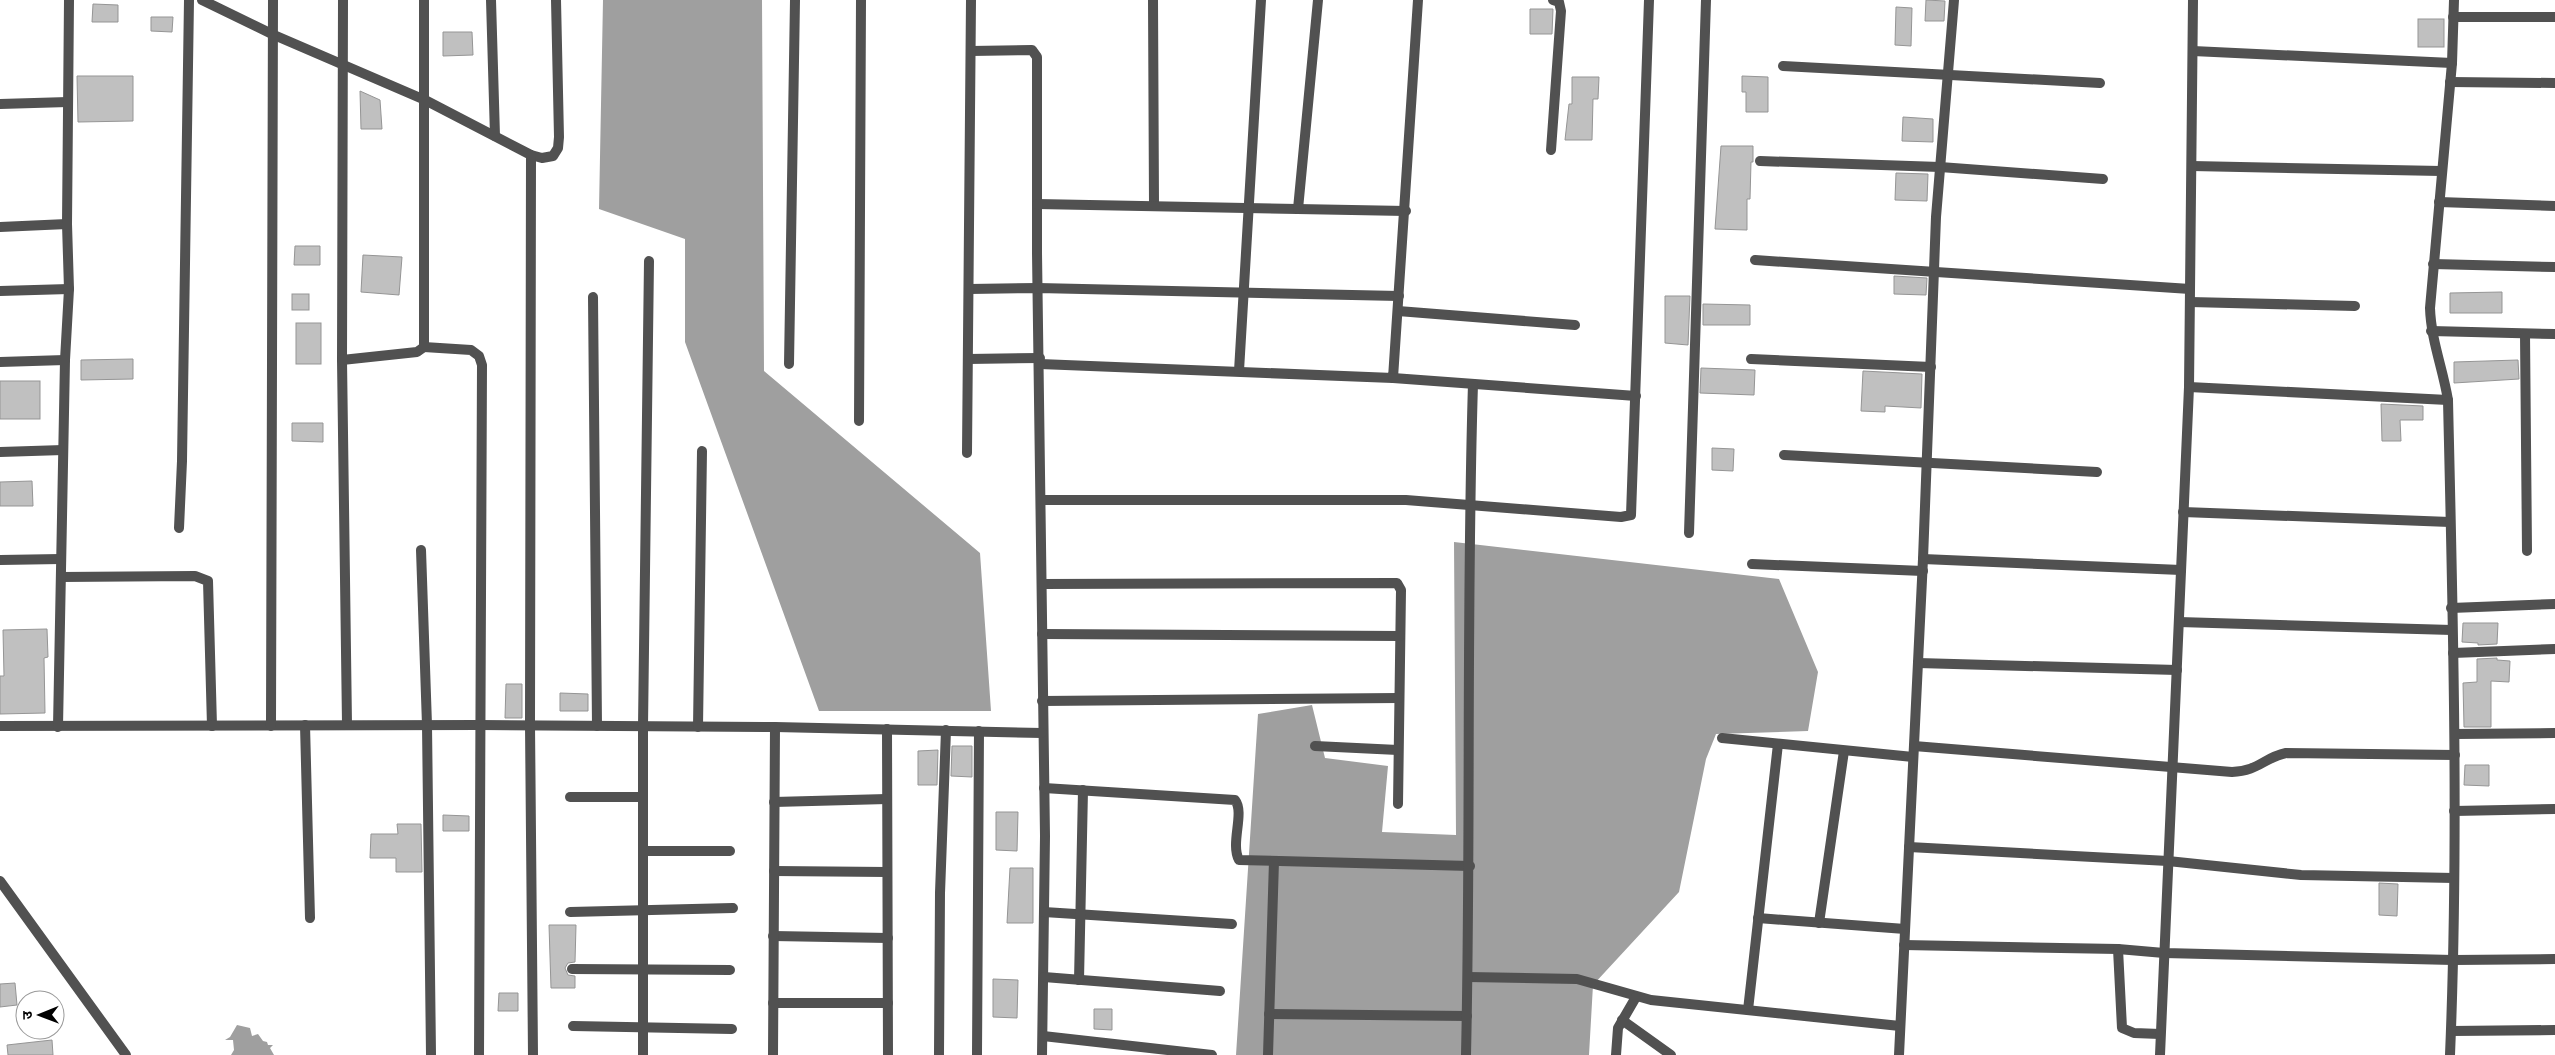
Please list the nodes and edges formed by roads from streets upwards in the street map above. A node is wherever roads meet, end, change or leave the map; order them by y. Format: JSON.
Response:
{"nodes":[{"id":1,"x":69,"y":0,"type":"edge"},
{"id":2,"x":189,"y":0,"type":"edge"},
{"id":3,"x":202,"y":0,"type":"edge"},
{"id":4,"x":273,"y":0,"type":"edge"},
{"id":5,"x":343,"y":0,"type":"edge"},
{"id":6,"x":424,"y":0,"type":"edge"},
{"id":7,"x":491,"y":0,"type":"edge"},
{"id":8,"x":556,"y":0,"type":"edge"},
{"id":9,"x":796,"y":0,"type":"edge"},
{"id":10,"x":862,"y":0,"type":"edge"},
{"id":11,"x":971,"y":0,"type":"edge"},
{"id":12,"x":1153,"y":0,"type":"edge"},
{"id":13,"x":1261,"y":0,"type":"edge"},
{"id":14,"x":1318,"y":0,"type":"edge"},
{"id":15,"x":1418,"y":0,"type":"edge"},
{"id":16,"x":1552,"y":0,"type":"edge"},
{"id":17,"x":1649,"y":0,"type":"edge"},
{"id":18,"x":1706,"y":0,"type":"edge"},
{"id":19,"x":1954,"y":0,"type":"edge"},
{"id":20,"x":2193,"y":0,"type":"edge"},
{"id":21,"x":2454,"y":0,"type":"edge"},
{"id":22,"x":2453,"y":17,"type":"junction"},
{"id":23,"x":2555,"y":18,"type":"edge"},
{"id":24,"x":274,"y":35,"type":"junction"},
{"id":25,"x":971,"y":51,"type":"junction"},
{"id":26,"x":2193,"y":51,"type":"junction"},
{"id":27,"x":2452,"y":63,"type":"junction"},
{"id":28,"x":344,"y":64,"type":"junction"},
{"id":29,"x":1783,"y":66,"type":"dead end"},
{"id":30,"x":1948,"y":75,"type":"junction"},
{"id":31,"x":2450,"y":82,"type":"junction"},
{"id":32,"x":2100,"y":83,"type":"dead end"},
{"id":33,"x":2555,"y":83,"type":"edge"},
{"id":34,"x":425,"y":100,"type":"junction"},
{"id":35,"x":68,"y":102,"type":"junction"},
{"id":36,"x":0,"y":104,"type":"edge"},
{"id":37,"x":495,"y":136,"type":"junction"},
{"id":38,"x":1550,"y":150,"type":"dead end"},
{"id":39,"x":532,"y":155,"type":"junction"},
{"id":40,"x":1760,"y":161,"type":"dead end"},
{"id":41,"x":2192,"y":166,"type":"junction"},
{"id":42,"x":1940,"y":167,"type":"junction"},
{"id":43,"x":2441,"y":171,"type":"junction"},
{"id":44,"x":2103,"y":179,"type":"dead end"},
{"id":45,"x":2439,"y":202,"type":"junction"},
{"id":46,"x":1037,"y":204,"type":"junction"},
{"id":47,"x":1154,"y":206,"type":"junction"},
{"id":48,"x":2555,"y":206,"type":"edge"},
{"id":49,"x":1249,"y":208,"type":"junction"},
{"id":50,"x":1298,"y":209,"type":"junction"},
{"id":51,"x":1406,"y":211,"type":"junction"},
{"id":52,"x":67,"y":224,"type":"junction"},
{"id":53,"x":0,"y":227,"type":"edge"},
{"id":54,"x":1755,"y":260,"type":"dead end"},
{"id":55,"x":649,"y":261,"type":"dead end"},
{"id":56,"x":2433,"y":264,"type":"junction"},
{"id":57,"x":2555,"y":267,"type":"edge"},
{"id":58,"x":1934,"y":270,"type":"junction"},
{"id":59,"x":1038,"y":288,"type":"junction"},
{"id":60,"x":69,"y":289,"type":"junction"},
{"id":61,"x":969,"y":289,"type":"junction"},
{"id":62,"x":2190,"y":289,"type":"junction"},
{"id":63,"x":0,"y":291,"type":"edge"},
{"id":64,"x":1244,"y":292,"type":"junction"},
{"id":65,"x":1399,"y":296,"type":"junction"},
{"id":66,"x":593,"y":297,"type":"dead end"},
{"id":67,"x":2190,"y":302,"type":"junction"},
{"id":68,"x":2355,"y":306,"type":"dead end"},
{"id":69,"x":1398,"y":311,"type":"junction"},
{"id":70,"x":1575,"y":325,"type":"dead end"},
{"id":71,"x":2431,"y":331,"type":"junction"},
{"id":72,"x":2525,"y":334,"type":"junction"},
{"id":73,"x":2555,"y":334,"type":"edge"},
{"id":74,"x":424,"y":348,"type":"junction"},
{"id":75,"x":968,"y":359,"type":"junction"},
{"id":76,"x":1751,"y":359,"type":"dead end"},
{"id":77,"x":65,"y":360,"type":"junction"},
{"id":78,"x":342,"y":360,"type":"junction"},
{"id":79,"x":1040,"y":361,"type":"junction"},
{"id":80,"x":0,"y":362,"type":"edge"},
{"id":81,"x":789,"y":364,"type":"dead end"},
{"id":82,"x":1930,"y":367,"type":"junction"},
{"id":83,"x":1238,"y":371,"type":"junction"},
{"id":84,"x":1394,"y":378,"type":"junction"},
{"id":85,"x":1473,"y":384,"type":"junction"},
{"id":86,"x":2188,"y":387,"type":"junction"},
{"id":87,"x":1636,"y":396,"type":"junction"},
{"id":88,"x":2448,"y":400,"type":"junction"},
{"id":89,"x":858,"y":421,"type":"dead end"},
{"id":90,"x":64,"y":450,"type":"junction"},
{"id":91,"x":702,"y":451,"type":"dead end"},
{"id":92,"x":0,"y":452,"type":"edge"},
{"id":93,"x":967,"y":453,"type":"dead end"},
{"id":94,"x":1784,"y":456,"type":"dead end"},
{"id":95,"x":1927,"y":462,"type":"junction"},
{"id":96,"x":2098,"y":472,"type":"dead end"},
{"id":97,"x":1041,"y":500,"type":"junction"},
{"id":98,"x":1469,"y":506,"type":"junction"},
{"id":99,"x":2183,"y":512,"type":"junction"},
{"id":100,"x":2450,"y":522,"type":"junction"},
{"id":101,"x":179,"y":528,"type":"dead end"},
{"id":102,"x":1688,"y":533,"type":"dead end"},
{"id":103,"x":421,"y":550,"type":"dead end"},
{"id":104,"x":2527,"y":551,"type":"dead end"},
{"id":105,"x":61,"y":558,"type":"junction"},
{"id":106,"x":1923,"y":559,"type":"junction"},
{"id":107,"x":0,"y":560,"type":"edge"},
{"id":108,"x":1752,"y":564,"type":"dead end"},
{"id":109,"x":2181,"y":570,"type":"junction"},
{"id":110,"x":1922,"y":571,"type":"junction"},
{"id":111,"x":61,"y":577,"type":"junction"},
{"id":112,"x":1042,"y":584,"type":"junction"},
{"id":113,"x":2555,"y":604,"type":"edge"},
{"id":114,"x":2451,"y":608,"type":"junction"},
{"id":115,"x":2179,"y":622,"type":"junction"},
{"id":116,"x":2452,"y":630,"type":"junction"},
{"id":117,"x":1042,"y":634,"type":"junction"},
{"id":118,"x":1400,"y":636,"type":"junction"},
{"id":119,"x":2555,"y":649,"type":"edge"},
{"id":120,"x":2453,"y":653,"type":"junction"},
{"id":121,"x":1918,"y":663,"type":"junction"},
{"id":122,"x":2177,"y":670,"type":"junction"},
{"id":123,"x":1399,"y":698,"type":"junction"},
{"id":124,"x":1042,"y":701,"type":"junction"},
{"id":125,"x":346,"y":724,"type":"junction"},
{"id":126,"x":305,"y":725,"type":"junction"},
{"id":127,"x":427,"y":725,"type":"junction"},
{"id":128,"x":480,"y":725,"type":"junction"},
{"id":129,"x":530,"y":725,"type":"junction"},
{"id":130,"x":0,"y":726,"type":"edge"},
{"id":131,"x":212,"y":726,"type":"junction"},
{"id":132,"x":271,"y":726,"type":"junction"},
{"id":133,"x":597,"y":726,"type":"junction"},
{"id":134,"x":643,"y":726,"type":"junction"},
{"id":135,"x":58,"y":727,"type":"junction"},
{"id":136,"x":698,"y":727,"type":"junction"},
{"id":137,"x":775,"y":727,"type":"junction"},
{"id":138,"x":887,"y":729,"type":"junction"},
{"id":139,"x":946,"y":730,"type":"junction"},
{"id":140,"x":979,"y":731,"type":"junction"},
{"id":141,"x":1042,"y":733,"type":"junction"},
{"id":142,"x":2555,"y":733,"type":"edge"},
{"id":143,"x":2455,"y":734,"type":"junction"},
{"id":144,"x":1722,"y":738,"type":"dead end"},
{"id":145,"x":1778,"y":744,"type":"junction"},
{"id":146,"x":1315,"y":746,"type":"dead end"},
{"id":147,"x":1914,"y":746,"type":"junction"},
{"id":148,"x":1398,"y":750,"type":"junction"},
{"id":149,"x":1844,"y":751,"type":"junction"},
{"id":150,"x":2454,"y":755,"type":"junction"},
{"id":151,"x":1913,"y":758,"type":"junction"},
{"id":152,"x":2172,"y":766,"type":"junction"},
{"id":153,"x":1044,"y":788,"type":"junction"},
{"id":154,"x":1083,"y":790,"type":"junction"},
{"id":155,"x":570,"y":797,"type":"dead end"},
{"id":156,"x":643,"y":797,"type":"junction"},
{"id":157,"x":887,"y":799,"type":"junction"},
{"id":158,"x":774,"y":802,"type":"junction"},
{"id":159,"x":1398,"y":804,"type":"dead end"},
{"id":160,"x":2555,"y":809,"type":"edge"},
{"id":161,"x":2454,"y":811,"type":"junction"},
{"id":162,"x":1909,"y":847,"type":"junction"},
{"id":163,"x":643,"y":851,"type":"junction"},
{"id":164,"x":730,"y":851,"type":"dead end"},
{"id":165,"x":1274,"y":861,"type":"junction"},
{"id":166,"x":2168,"y":861,"type":"junction"},
{"id":167,"x":1470,"y":866,"type":"junction"},
{"id":168,"x":774,"y":871,"type":"junction"},
{"id":169,"x":887,"y":872,"type":"junction"},
{"id":170,"x":2454,"y":878,"type":"junction"},
{"id":171,"x":0,"y":881,"type":"edge"},
{"id":172,"x":4,"y":893,"type":"edge"},
{"id":173,"x":734,"y":908,"type":"dead end"},
{"id":174,"x":644,"y":910,"type":"junction"},
{"id":175,"x":570,"y":912,"type":"dead end"},
{"id":176,"x":1044,"y":912,"type":"junction"},
{"id":177,"x":1082,"y":915,"type":"junction"},
{"id":178,"x":310,"y":918,"type":"dead end"},
{"id":179,"x":1758,"y":918,"type":"junction"},
{"id":180,"x":1819,"y":922,"type":"junction"},
{"id":181,"x":1232,"y":924,"type":"dead end"},
{"id":182,"x":1905,"y":929,"type":"junction"},
{"id":183,"x":773,"y":936,"type":"junction"},
{"id":184,"x":888,"y":938,"type":"junction"},
{"id":185,"x":1904,"y":945,"type":"junction"},
{"id":186,"x":2118,"y":949,"type":"junction"},
{"id":187,"x":2164,"y":953,"type":"junction"},
{"id":188,"x":2555,"y":959,"type":"edge"},
{"id":189,"x":2453,"y":960,"type":"junction"},
{"id":190,"x":572,"y":969,"type":"dead end"},
{"id":191,"x":643,"y":969,"type":"junction"},
{"id":192,"x":730,"y":970,"type":"dead end"},
{"id":193,"x":1044,"y":977,"type":"junction"},
{"id":194,"x":1468,"y":977,"type":"junction"},
{"id":195,"x":1079,"y":980,"type":"junction"},
{"id":196,"x":1220,"y":991,"type":"dead end"},
{"id":197,"x":1636,"y":997,"type":"junction"},
{"id":198,"x":773,"y":1003,"type":"junction"},
{"id":199,"x":888,"y":1003,"type":"junction"},
{"id":200,"x":1748,"y":1010,"type":"junction"},
{"id":201,"x":1269,"y":1014,"type":"junction"},
{"id":202,"x":1467,"y":1016,"type":"junction"},
{"id":203,"x":1622,"y":1020,"type":"junction"},
{"id":204,"x":573,"y":1026,"type":"dead end"},
{"id":205,"x":1900,"y":1026,"type":"junction"},
{"id":206,"x":643,"y":1028,"type":"junction"},
{"id":207,"x":732,"y":1029,"type":"dead end"},
{"id":208,"x":2555,"y":1030,"type":"edge"},
{"id":209,"x":2451,"y":1031,"type":"junction"},
{"id":210,"x":2160,"y":1034,"type":"junction"},
{"id":211,"x":1043,"y":1036,"type":"junction"},
{"id":212,"x":126,"y":1055,"type":"edge"},
{"id":213,"x":431,"y":1055,"type":"edge"},
{"id":214,"x":478,"y":1055,"type":"edge"},
{"id":215,"x":533,"y":1055,"type":"edge"},
{"id":216,"x":643,"y":1055,"type":"edge"},
{"id":217,"x":772,"y":1055,"type":"edge"},
{"id":218,"x":888,"y":1055,"type":"edge"},
{"id":219,"x":939,"y":1055,"type":"edge"},
{"id":220,"x":976,"y":1055,"type":"edge"},
{"id":221,"x":1042,"y":1055,"type":"edge"},
{"id":222,"x":1212,"y":1055,"type":"edge"},
{"id":223,"x":1268,"y":1055,"type":"edge"},
{"id":224,"x":1466,"y":1055,"type":"edge"},
{"id":225,"x":1616,"y":1055,"type":"edge"},
{"id":226,"x":1671,"y":1055,"type":"edge"},
{"id":227,"x":1899,"y":1055,"type":"edge"},
{"id":228,"x":2160,"y":1055,"type":"edge"},
{"id":229,"x":2450,"y":1055,"type":"edge"}],
"edges":[{"from":1,"to":35,"type":"street"},
{"from":2,"to":101,"type":"street"},
{"from":3,"to":24,"type":"street"},
{"from":4,"to":24,"type":"street"},
{"from":5,"to":28,"type":"street"},
{"from":6,"to":34,"type":"street"},
{"from":7,"to":37,"type":"street"},
{"from":8,"to":39,"type":"street"},
{"from":9,"to":81,"type":"street"},
{"from":10,"to":89,"type":"street"},
{"from":11,"to":25,"type":"street"},
{"from":12,"to":47,"type":"street"},
{"from":13,"to":49,"type":"street"},
{"from":14,"to":50,"type":"street"},
{"from":15,"to":51,"type":"street"},
{"from":16,"to":38,"type":"street"},
{"from":17,"to":87,"type":"street"},
{"from":18,"to":102,"type":"street"},
{"from":19,"to":30,"type":"street"},
{"from":20,"to":26,"type":"street"},
{"from":21,"to":22,"type":"street"},
{"from":22,"to":23,"type":"street"},
{"from":22,"to":27,"type":"street"},
{"from":24,"to":28,"type":"street"},
{"from":24,"to":132,"type":"street"},
{"from":25,"to":46,"type":"street"},
{"from":25,"to":61,"type":"street"},
{"from":26,"to":27,"type":"street"},
{"from":26,"to":41,"type":"street"},
{"from":27,"to":31,"type":"street"},
{"from":28,"to":34,"type":"street"},
{"from":28,"to":78,"type":"street"},
{"from":29,"to":30,"type":"street"},
{"from":30,"to":32,"type":"street"},
{"from":30,"to":42,"type":"street"},
{"from":31,"to":33,"type":"street"},
{"from":31,"to":43,"type":"street"},
{"from":34,"to":37,"type":"street"},
{"from":34,"to":74,"type":"street"},
{"from":35,"to":36,"type":"street"},
{"from":35,"to":52,"type":"street"},
{"from":37,"to":39,"type":"street"},
{"from":39,"to":129,"type":"street"},
{"from":40,"to":42,"type":"street"},
{"from":41,"to":43,"type":"street"},
{"from":41,"to":62,"type":"street"},
{"from":42,"to":44,"type":"street"},
{"from":42,"to":58,"type":"street"},
{"from":43,"to":45,"type":"street"},
{"from":45,"to":48,"type":"street"},
{"from":45,"to":56,"type":"street"},
{"from":46,"to":47,"type":"street"},
{"from":46,"to":59,"type":"street"},
{"from":47,"to":49,"type":"street"},
{"from":49,"to":50,"type":"street"},
{"from":49,"to":64,"type":"street"},
{"from":50,"to":51,"type":"street"},
{"from":51,"to":65,"type":"street"},
{"from":52,"to":53,"type":"street"},
{"from":52,"to":60,"type":"street"},
{"from":54,"to":58,"type":"street"},
{"from":55,"to":134,"type":"street"},
{"from":56,"to":57,"type":"street"},
{"from":56,"to":71,"type":"street"},
{"from":58,"to":62,"type":"street"},
{"from":58,"to":82,"type":"street"},
{"from":59,"to":61,"type":"street"},
{"from":59,"to":64,"type":"street"},
{"from":59,"to":79,"type":"street"},
{"from":60,"to":63,"type":"street"},
{"from":60,"to":77,"type":"street"},
{"from":61,"to":75,"type":"street"},
{"from":62,"to":67,"type":"street"},
{"from":64,"to":65,"type":"street"},
{"from":64,"to":83,"type":"street"},
{"from":65,"to":69,"type":"street"},
{"from":66,"to":133,"type":"street"},
{"from":67,"to":68,"type":"street"},
{"from":67,"to":86,"type":"street"},
{"from":69,"to":70,"type":"street"},
{"from":69,"to":84,"type":"street"},
{"from":71,"to":72,"type":"street"},
{"from":71,"to":88,"type":"street"},
{"from":72,"to":73,"type":"street"},
{"from":72,"to":104,"type":"street"},
{"from":74,"to":78,"type":"street"},
{"from":74,"to":128,"type":"street"},
{"from":75,"to":79,"type":"street"},
{"from":75,"to":93,"type":"street"},
{"from":76,"to":82,"type":"street"},
{"from":77,"to":80,"type":"street"},
{"from":77,"to":90,"type":"street"},
{"from":78,"to":125,"type":"street"},
{"from":79,"to":83,"type":"street"},
{"from":79,"to":97,"type":"street"},
{"from":82,"to":95,"type":"street"},
{"from":83,"to":84,"type":"street"},
{"from":84,"to":85,"type":"street"},
{"from":85,"to":87,"type":"street"},
{"from":85,"to":98,"type":"street"},
{"from":86,"to":88,"type":"street"},
{"from":86,"to":99,"type":"street"},
{"from":87,"to":98,"type":"street"},
{"from":88,"to":100,"type":"street"},
{"from":90,"to":92,"type":"street"},
{"from":90,"to":105,"type":"street"},
{"from":91,"to":136,"type":"street"},
{"from":94,"to":95,"type":"street"},
{"from":95,"to":96,"type":"street"},
{"from":95,"to":106,"type":"street"},
{"from":97,"to":98,"type":"street"},
{"from":97,"to":112,"type":"street"},
{"from":98,"to":167,"type":"street"},
{"from":99,"to":100,"type":"street"},
{"from":99,"to":109,"type":"street"},
{"from":100,"to":114,"type":"street"},
{"from":103,"to":127,"type":"street"},
{"from":105,"to":107,"type":"street"},
{"from":105,"to":111,"type":"street"},
{"from":106,"to":109,"type":"street"},
{"from":106,"to":110,"type":"street"},
{"from":108,"to":110,"type":"street"},
{"from":109,"to":115,"type":"street"},
{"from":110,"to":121,"type":"street"},
{"from":111,"to":131,"type":"street"},
{"from":111,"to":135,"type":"street"},
{"from":112,"to":117,"type":"street"},
{"from":112,"to":118,"type":"street"},
{"from":113,"to":114,"type":"street"},
{"from":114,"to":116,"type":"street"},
{"from":115,"to":116,"type":"street"},
{"from":115,"to":122,"type":"street"},
{"from":116,"to":120,"type":"street"},
{"from":117,"to":118,"type":"street"},
{"from":117,"to":124,"type":"street"},
{"from":118,"to":123,"type":"street"},
{"from":119,"to":120,"type":"street"},
{"from":120,"to":143,"type":"street"},
{"from":121,"to":122,"type":"street"},
{"from":121,"to":147,"type":"street"},
{"from":122,"to":152,"type":"street"},
{"from":123,"to":124,"type":"street"},
{"from":123,"to":148,"type":"street"},
{"from":124,"to":141,"type":"street"},
{"from":125,"to":126,"type":"street"},
{"from":125,"to":127,"type":"street"},
{"from":126,"to":132,"type":"street"},
{"from":126,"to":178,"type":"street"},
{"from":127,"to":128,"type":"street"},
{"from":127,"to":213,"type":"street"},
{"from":128,"to":129,"type":"street"},
{"from":128,"to":214,"type":"street"},
{"from":129,"to":133,"type":"street"},
{"from":129,"to":215,"type":"street"},
{"from":130,"to":135,"type":"street"},
{"from":131,"to":132,"type":"street"},
{"from":131,"to":135,"type":"street"},
{"from":133,"to":134,"type":"street"},
{"from":134,"to":136,"type":"street"},
{"from":134,"to":156,"type":"street"},
{"from":136,"to":137,"type":"street"},
{"from":137,"to":138,"type":"street"},
{"from":137,"to":158,"type":"street"},
{"from":138,"to":139,"type":"street"},
{"from":138,"to":157,"type":"street"},
{"from":139,"to":140,"type":"street"},
{"from":139,"to":219,"type":"street"},
{"from":140,"to":141,"type":"street"},
{"from":140,"to":220,"type":"street"},
{"from":141,"to":153,"type":"street"},
{"from":142,"to":143,"type":"street"},
{"from":143,"to":150,"type":"street"},
{"from":144,"to":145,"type":"street"},
{"from":145,"to":149,"type":"street"},
{"from":145,"to":179,"type":"street"},
{"from":146,"to":148,"type":"street"},
{"from":147,"to":151,"type":"street"},
{"from":147,"to":152,"type":"street"},
{"from":148,"to":159,"type":"street"},
{"from":149,"to":151,"type":"street"},
{"from":149,"to":180,"type":"street"},
{"from":150,"to":152,"type":"street"},
{"from":150,"to":161,"type":"street"},
{"from":151,"to":162,"type":"street"},
{"from":152,"to":166,"type":"street"},
{"from":153,"to":154,"type":"street"},
{"from":153,"to":176,"type":"street"},
{"from":154,"to":165,"type":"street"},
{"from":154,"to":177,"type":"street"},
{"from":155,"to":156,"type":"street"},
{"from":156,"to":163,"type":"street"},
{"from":157,"to":158,"type":"street"},
{"from":157,"to":169,"type":"street"},
{"from":158,"to":168,"type":"street"},
{"from":160,"to":161,"type":"street"},
{"from":161,"to":170,"type":"street"},
{"from":162,"to":166,"type":"street"},
{"from":162,"to":182,"type":"street"},
{"from":163,"to":164,"type":"street"},
{"from":163,"to":174,"type":"street"},
{"from":165,"to":167,"type":"street"},
{"from":165,"to":201,"type":"street"},
{"from":166,"to":170,"type":"street"},
{"from":166,"to":187,"type":"street"},
{"from":167,"to":194,"type":"street"},
{"from":168,"to":169,"type":"street"},
{"from":168,"to":183,"type":"street"},
{"from":169,"to":184,"type":"street"},
{"from":170,"to":189,"type":"street"},
{"from":171,"to":172,"type":"street"},
{"from":172,"to":212,"type":"street"},
{"from":173,"to":174,"type":"street"},
{"from":174,"to":175,"type":"street"},
{"from":174,"to":191,"type":"street"},
{"from":176,"to":177,"type":"street"},
{"from":176,"to":193,"type":"street"},
{"from":177,"to":181,"type":"street"},
{"from":177,"to":195,"type":"street"},
{"from":179,"to":180,"type":"street"},
{"from":179,"to":200,"type":"street"},
{"from":180,"to":182,"type":"street"},
{"from":182,"to":185,"type":"street"},
{"from":183,"to":184,"type":"street"},
{"from":183,"to":198,"type":"street"},
{"from":184,"to":199,"type":"street"},
{"from":185,"to":186,"type":"street"},
{"from":185,"to":205,"type":"street"},
{"from":186,"to":187,"type":"street"},
{"from":186,"to":210,"type":"street"},
{"from":187,"to":189,"type":"street"},
{"from":187,"to":210,"type":"street"},
{"from":188,"to":189,"type":"street"},
{"from":189,"to":209,"type":"street"},
{"from":190,"to":191,"type":"street"},
{"from":191,"to":192,"type":"street"},
{"from":191,"to":206,"type":"street"},
{"from":193,"to":195,"type":"street"},
{"from":193,"to":211,"type":"street"},
{"from":194,"to":197,"type":"street"},
{"from":194,"to":202,"type":"street"},
{"from":195,"to":196,"type":"street"},
{"from":197,"to":200,"type":"street"},
{"from":197,"to":203,"type":"street"},
{"from":198,"to":199,"type":"street"},
{"from":198,"to":217,"type":"street"},
{"from":199,"to":218,"type":"street"},
{"from":200,"to":205,"type":"street"},
{"from":201,"to":202,"type":"street"},
{"from":201,"to":223,"type":"street"},
{"from":202,"to":224,"type":"street"},
{"from":203,"to":225,"type":"street"},
{"from":203,"to":226,"type":"street"},
{"from":204,"to":206,"type":"street"},
{"from":205,"to":227,"type":"street"},
{"from":206,"to":207,"type":"street"},
{"from":206,"to":216,"type":"street"},
{"from":208,"to":209,"type":"street"},
{"from":209,"to":229,"type":"street"},
{"from":210,"to":228,"type":"street"},
{"from":211,"to":221,"type":"street"},
{"from":211,"to":222,"type":"street"}]}
